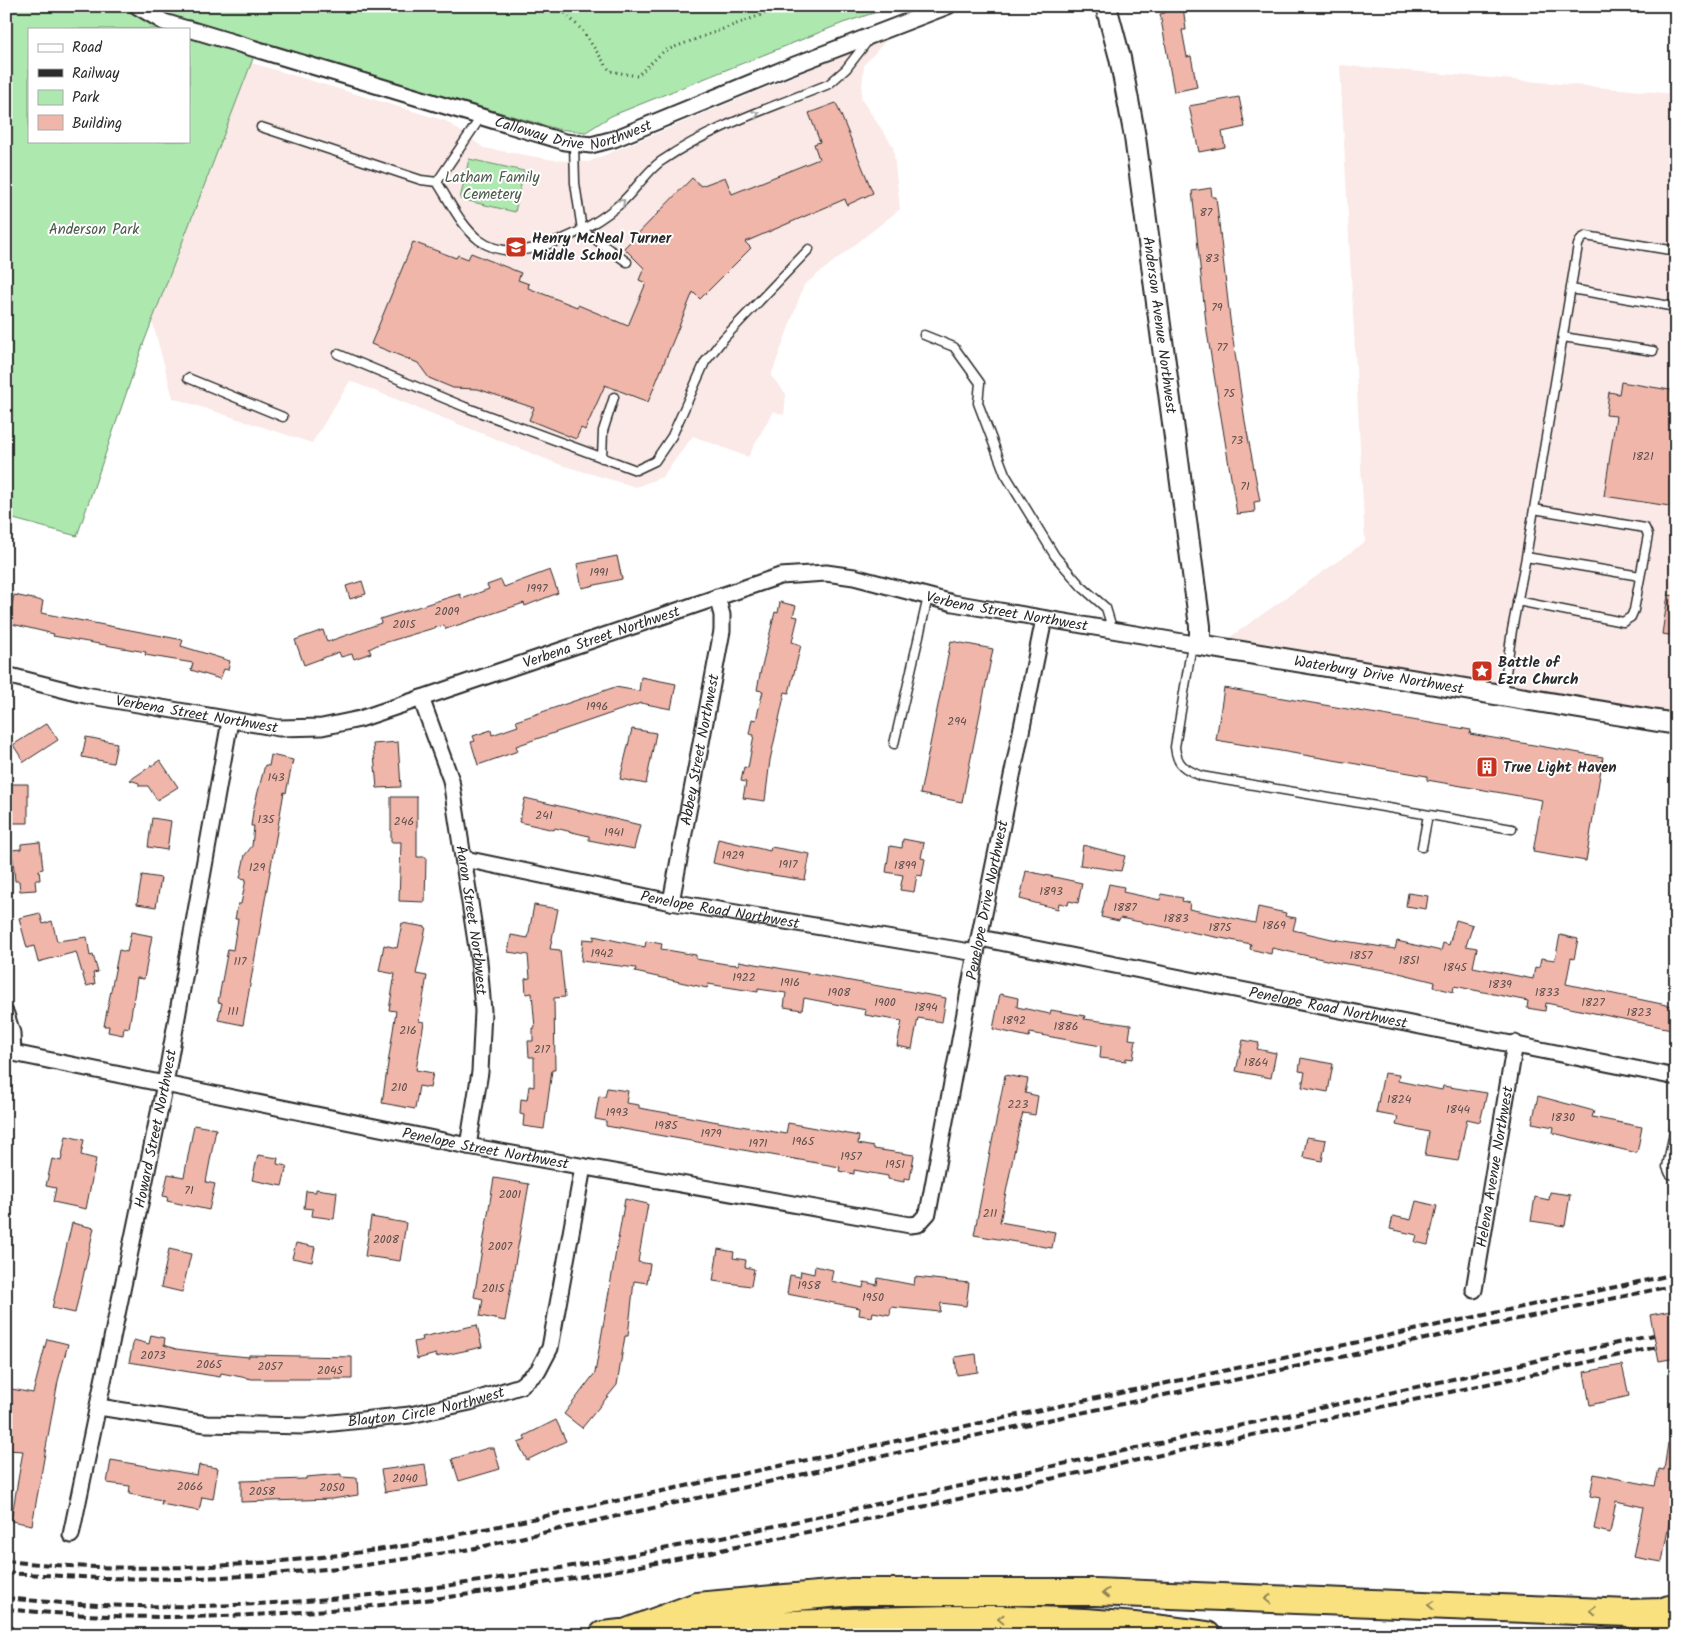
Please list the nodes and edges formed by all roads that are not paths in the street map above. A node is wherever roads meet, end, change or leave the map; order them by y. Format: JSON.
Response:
{"nodes":[{"id":1,"x":137,"y":6,"type":"edge"},
{"id":2,"x":948,"y":6,"type":"edge"},
{"id":3,"x":1106,"y":6,"type":"edge"},
{"id":4,"x":185,"y":28,"type":"edge"},
{"id":5,"x":190,"y":30,"type":"edge"},
{"id":6,"x":872,"y":35,"type":"junction"},
{"id":7,"x":482,"y":117,"type":"junction"},
{"id":8,"x":262,"y":126,"type":"dead end"},
{"id":9,"x":574,"y":143,"type":"junction"},
{"id":10,"x":437,"y":182,"type":"junction"},
{"id":11,"x":582,"y":230,"type":"junction"},
{"id":12,"x":809,"y":249,"type":"dead end"},
{"id":13,"x":1676,"y":250,"type":"edge"},
{"id":14,"x":627,"y":262,"type":"dead end"},
{"id":15,"x":1571,"y":289,"type":"junction"},
{"id":16,"x":1676,"y":307,"type":"edge"},
{"id":17,"x":924,"y":335,"type":"dead end"},
{"id":18,"x":1563,"y":336,"type":"junction"},
{"id":19,"x":1653,"y":351,"type":"dead end"},
{"id":20,"x":338,"y":354,"type":"dead end"},
{"id":21,"x":188,"y":378,"type":"dead end"},
{"id":22,"x":614,"y":397,"type":"dead end"},
{"id":23,"x":283,"y":417,"type":"dead end"},
{"id":24,"x":602,"y":458,"type":"junction"},
{"id":25,"x":1534,"y":508,"type":"junction"},
{"id":26,"x":1526,"y":557,"type":"junction"},
{"id":27,"x":1640,"y":576,"type":"junction"},
{"id":28,"x":717,"y":597,"type":"junction"},
{"id":29,"x":928,"y":597,"type":"junction"},
{"id":30,"x":1517,"y":601,"type":"junction"},
{"id":31,"x":1044,"y":619,"type":"junction"},
{"id":32,"x":1113,"y":631,"type":"junction"},
{"id":33,"x":1196,"y":644,"type":"junction"},
{"id":34,"x":6,"y":675,"type":"edge"},
{"id":35,"x":1503,"y":696,"type":"junction"},
{"id":36,"x":421,"y":698,"type":"junction"},
{"id":37,"x":230,"y":721,"type":"junction"},
{"id":38,"x":1676,"y":724,"type":"edge"},
{"id":39,"x":894,"y":744,"type":"dead end"},
{"id":40,"x":1428,"y":815,"type":"junction"},
{"id":41,"x":1512,"y":829,"type":"dead end"},
{"id":42,"x":1422,"y":847,"type":"dead end"},
{"id":43,"x":465,"y":859,"type":"junction"},
{"id":44,"x":671,"y":902,"type":"junction"},
{"id":45,"x":980,"y":938,"type":"junction"},
{"id":46,"x":976,"y":953,"type":"junction"},
{"id":47,"x":6,"y":1014,"type":"edge"},
{"id":48,"x":1515,"y":1043,"type":"junction"},
{"id":49,"x":10,"y":1053,"type":"edge"},
{"id":50,"x":1676,"y":1077,"type":"edge"},
{"id":51,"x":165,"y":1084,"type":"junction"},
{"id":52,"x":1676,"y":1122,"type":"edge"},
{"id":53,"x":468,"y":1146,"type":"junction"},
{"id":54,"x":583,"y":1167,"type":"junction"},
{"id":55,"x":1676,"y":1175,"type":"edge"},
{"id":56,"x":934,"y":1180,"type":"joint"},
{"id":57,"x":1474,"y":1290,"type":"dead end"},
{"id":58,"x":99,"y":1407,"type":"junction"},
{"id":59,"x":71,"y":1536,"type":"dead end"},
{"id":60,"x":1676,"y":1607,"type":"edge"},
{"id":61,"x":1629,"y":1613,"type":"junction"},
{"id":62,"x":615,"y":1633,"type":"edge"},
{"id":63,"x":1207,"y":1635,"type":"edge"},
{"id":64,"x":1669,"y":1635,"type":"edge"}],
"edges":[{"from":1,"to":4,"type":"street","name":"Calloway Drive Northwest"},
{"from":2,"to":6,"type":"street","name":"Calloway Drive Northwest"},
{"from":3,"to":33,"type":"street","name":"Anderson Avenue Northwest"},
{"from":5,"to":7,"type":"street","name":"Calloway Drive Northwest"},
{"from":6,"to":9,"type":"street","name":"Calloway Drive Northwest"},
{"from":11,"to":6,"type":"lane","one_way":true},
{"from":7,"to":9,"type":"street","name":"Calloway Drive Northwest"},
{"from":7,"to":10,"type":"lane"},
{"from":8,"to":10,"type":"lane"},
{"from":9,"to":11,"type":"lane"},
{"from":10,"to":11,"type":"lane"},
{"from":11,"to":14,"type":"lane"},
{"from":12,"to":24,"type":"lane"},
{"from":13,"to":15,"type":"lane"},
{"from":15,"to":16,"type":"lane"},
{"from":15,"to":18,"type":"lane"},
{"from":17,"to":32,"type":"lane"},
{"from":18,"to":19,"type":"lane"},
{"from":18,"to":25,"type":"lane"},
{"from":20,"to":24,"type":"lane"},
{"from":21,"to":23,"type":"lane"},
{"from":22,"to":24,"type":"lane"},
{"from":25,"to":26,"type":"lane"},
{"from":25,"to":27,"type":"lane"},
{"from":26,"to":27,"type":"lane"},
{"from":26,"to":30,"type":"lane"},
{"from":27,"to":30,"type":"lane"},
{"from":28,"to":29,"type":"street","name":"Verbena Street Northwest"},
{"from":28,"to":36,"type":"street","name":"Verbena Street Northwest"},
{"from":28,"to":44,"type":"street","name":"Abbey Street Northwest"},
{"from":29,"to":31,"type":"street","name":"Verbena Street Northwest"},
{"from":29,"to":39,"type":"lane"},
{"from":30,"to":35,"type":"lane"},
{"from":31,"to":32,"type":"street","name":"Verbena Street Northwest"},
{"from":31,"to":45,"type":"street","name":"Penelope Drive Northwest"},
{"from":32,"to":33,"type":"street","name":"Verbena Street Northwest"},
{"from":33,"to":35,"type":"street","name":"Waterbury Drive Northwest"},
{"from":33,"to":40,"type":"lane"},
{"from":34,"to":37,"type":"street","name":"Verbena Street Northwest"},
{"from":35,"to":38,"type":"street","name":"Waterbury Drive Northwest"},
{"from":36,"to":37,"type":"street","name":"Verbena Street Northwest"},
{"from":36,"to":43,"type":"street","name":"Aaron Street Northwest"},
{"from":37,"to":51,"type":"street","name":"Howard Street Northwest"},
{"from":40,"to":41,"type":"lane"},
{"from":40,"to":42,"type":"lane"},
{"from":43,"to":44,"type":"street","name":"Penelope Road Northwest"},
{"from":43,"to":53,"type":"street","name":"Aaron Street Northwest"},
{"from":44,"to":46,"type":"street","name":"Penelope Road Northwest"},
{"from":45,"to":46,"type":"street","name":"Penelope Drive Northwest"},
{"from":45,"to":48,"type":"street","name":"Penelope Road Northwest"},
{"from":46,"to":56,"type":"street","name":"Penelope Drive Northwest"},
{"from":47,"to":49,"type":"street"},
{"from":48,"to":50,"type":"street","name":"Penelope Road Northwest"},
{"from":48,"to":57,"type":"street","name":"Helena Avenue Northwest"},
{"from":49,"to":51,"type":"street","name":"Penelope Street Northwest"},
{"from":51,"to":53,"type":"street","name":"Penelope Street Northwest"},
{"from":51,"to":58,"type":"street","name":"Howard Street Northwest"},
{"from":52,"to":55,"type":"lane"},
{"from":53,"to":54,"type":"street","name":"Penelope Street Northwest"},
{"from":54,"to":56,"type":"street","name":"Penelope Street Northwest"},
{"from":54,"to":58,"type":"street","name":"Blayton Circle Northwest"},
{"from":58,"to":59,"type":"street","name":"Howard Street Northwest"},
{"from":60,"to":61,"type":"highway"},
{"from":61,"to":62,"type":"highway","one_way":true},
{"from":61,"to":64,"type":"highway"},
{"from":63,"to":62,"type":"highway","one_way":true}]}
